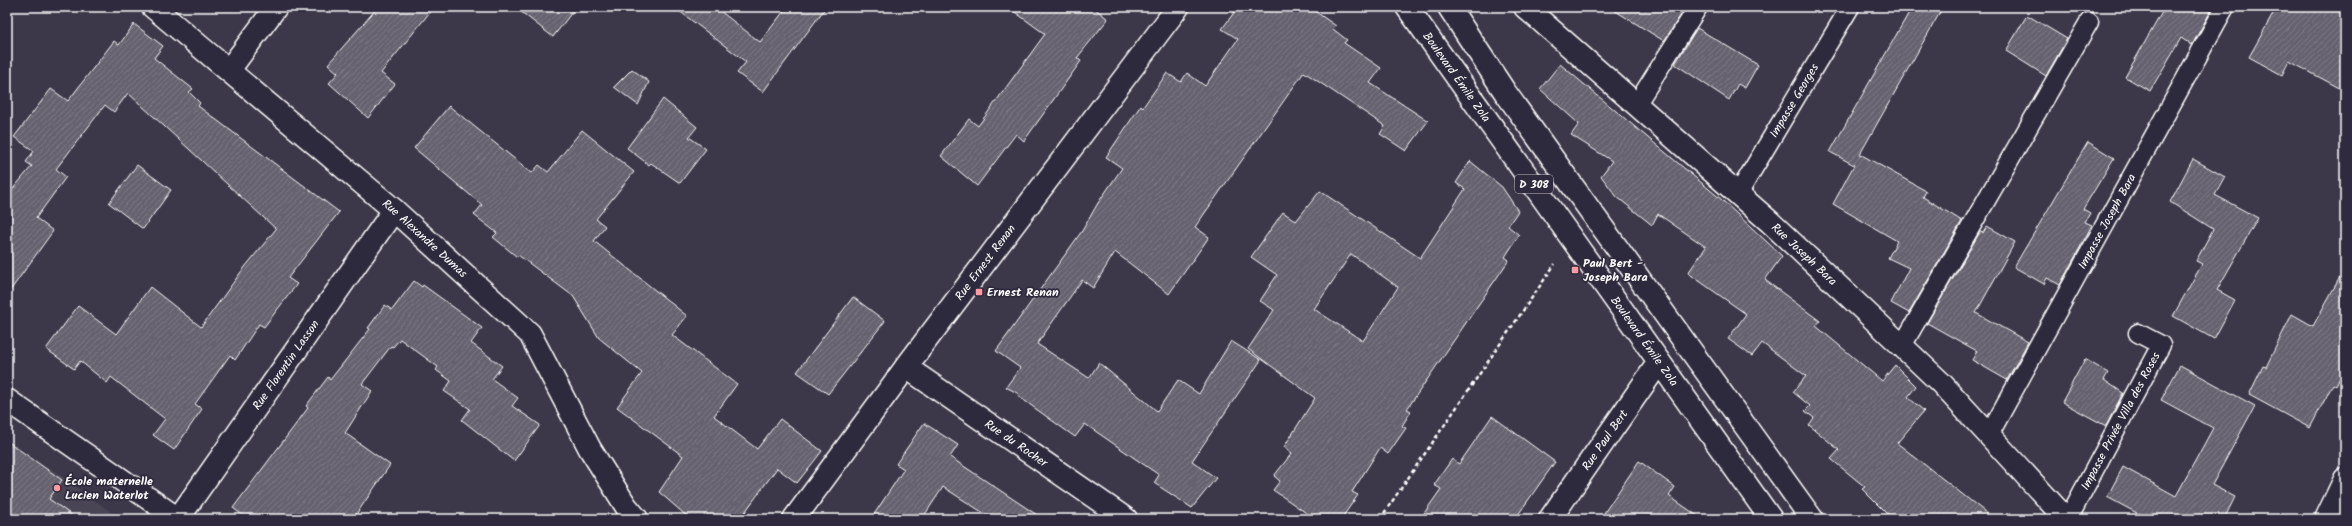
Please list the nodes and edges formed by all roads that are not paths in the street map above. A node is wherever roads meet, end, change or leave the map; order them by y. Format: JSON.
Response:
{"nodes":[{"id":1,"x":153,"y":7,"type":"edge"},
{"id":2,"x":276,"y":7,"type":"edge"},
{"id":3,"x":1178,"y":7,"type":"edge"},
{"id":4,"x":1407,"y":7,"type":"edge"},
{"id":5,"x":1449,"y":7,"type":"edge"},
{"id":6,"x":1525,"y":7,"type":"edge"},
{"id":7,"x":1698,"y":7,"type":"edge"},
{"id":8,"x":1850,"y":7,"type":"edge"},
{"id":9,"x":2225,"y":7,"type":"edge"},
{"id":10,"x":2089,"y":22,"type":"dead end"},
{"id":11,"x":229,"y":70,"type":"junction"},
{"id":12,"x":1636,"y":105,"type":"junction"},
{"id":13,"x":1738,"y":194,"type":"junction"},
{"id":14,"x":394,"y":210,"type":"junction"},
{"id":15,"x":2138,"y":333,"type":"dead end"},
{"id":16,"x":1902,"y":346,"type":"junction"},
{"id":17,"x":1659,"y":362,"type":"junction"},
{"id":18,"x":906,"y":367,"type":"junction"},
{"id":19,"x":7,"y":400,"type":"edge"},
{"id":20,"x":1989,"y":435,"type":"junction"},
{"id":21,"x":2345,"y":479,"type":"edge"},
{"id":22,"x":178,"y":519,"type":"edge"},
{"id":23,"x":638,"y":519,"type":"edge"},
{"id":24,"x":794,"y":519,"type":"edge"},
{"id":25,"x":1126,"y":519,"type":"edge"},
{"id":26,"x":1550,"y":519,"type":"edge"},
{"id":27,"x":1771,"y":519,"type":"edge"},
{"id":28,"x":1812,"y":519,"type":"edge"},
{"id":29,"x":2067,"y":519,"type":"edge"},
{"id":30,"x":2326,"y":519,"type":"edge"}],
"edges":[{"from":1,"to":11,"type":"street","name":"Rue Alexandre Dumas"},
{"from":2,"to":11,"type":"street"},
{"from":3,"to":18,"type":"street","name":"Rue Ernest Renan"},
{"from":4,"to":17,"type":"street","name":"Boulevard Émile Zola","number":"D 308"},
{"from":5,"to":28,"type":"street","number":"D 308"},
{"from":6,"to":12,"type":"street","name":"Rue Joseph Bara"},
{"from":7,"to":12,"type":"lane"},
{"from":8,"to":13,"type":"lane","name":"Impasse Georges"},
{"from":9,"to":20,"type":"lane","name":"Impasse Joseph Bara"},
{"from":10,"to":16,"type":"lane"},
{"from":11,"to":14,"type":"street","name":"Rue Alexandre Dumas"},
{"from":12,"to":13,"type":"street","name":"Rue Joseph Bara"},
{"from":13,"to":16,"type":"street","name":"Rue Joseph Bara"},
{"from":14,"to":22,"type":"street","name":"Rue Florentin Lasson"},
{"from":14,"to":23,"type":"street","name":"Rue Alexandre Dumas"},
{"from":15,"to":29,"type":"lane","name":"Impasse Privée Villa des Roses"},
{"from":16,"to":20,"type":"street","name":"Rue Joseph Bara"},
{"from":17,"to":26,"type":"street","name":"Rue Paul Bert"},
{"from":17,"to":27,"type":"street","name":"Boulevard Émile Zola","number":"D 308"},
{"from":18,"to":24,"type":"street","name":"Rue Ernest Renan"},
{"from":18,"to":25,"type":"street","name":"Rue du Rocher"},
{"from":19,"to":22,"type":"street"},
{"from":20,"to":29,"type":"street","name":"Rue Joseph Bara"},
{"from":21,"to":30,"type":"street"}]}
